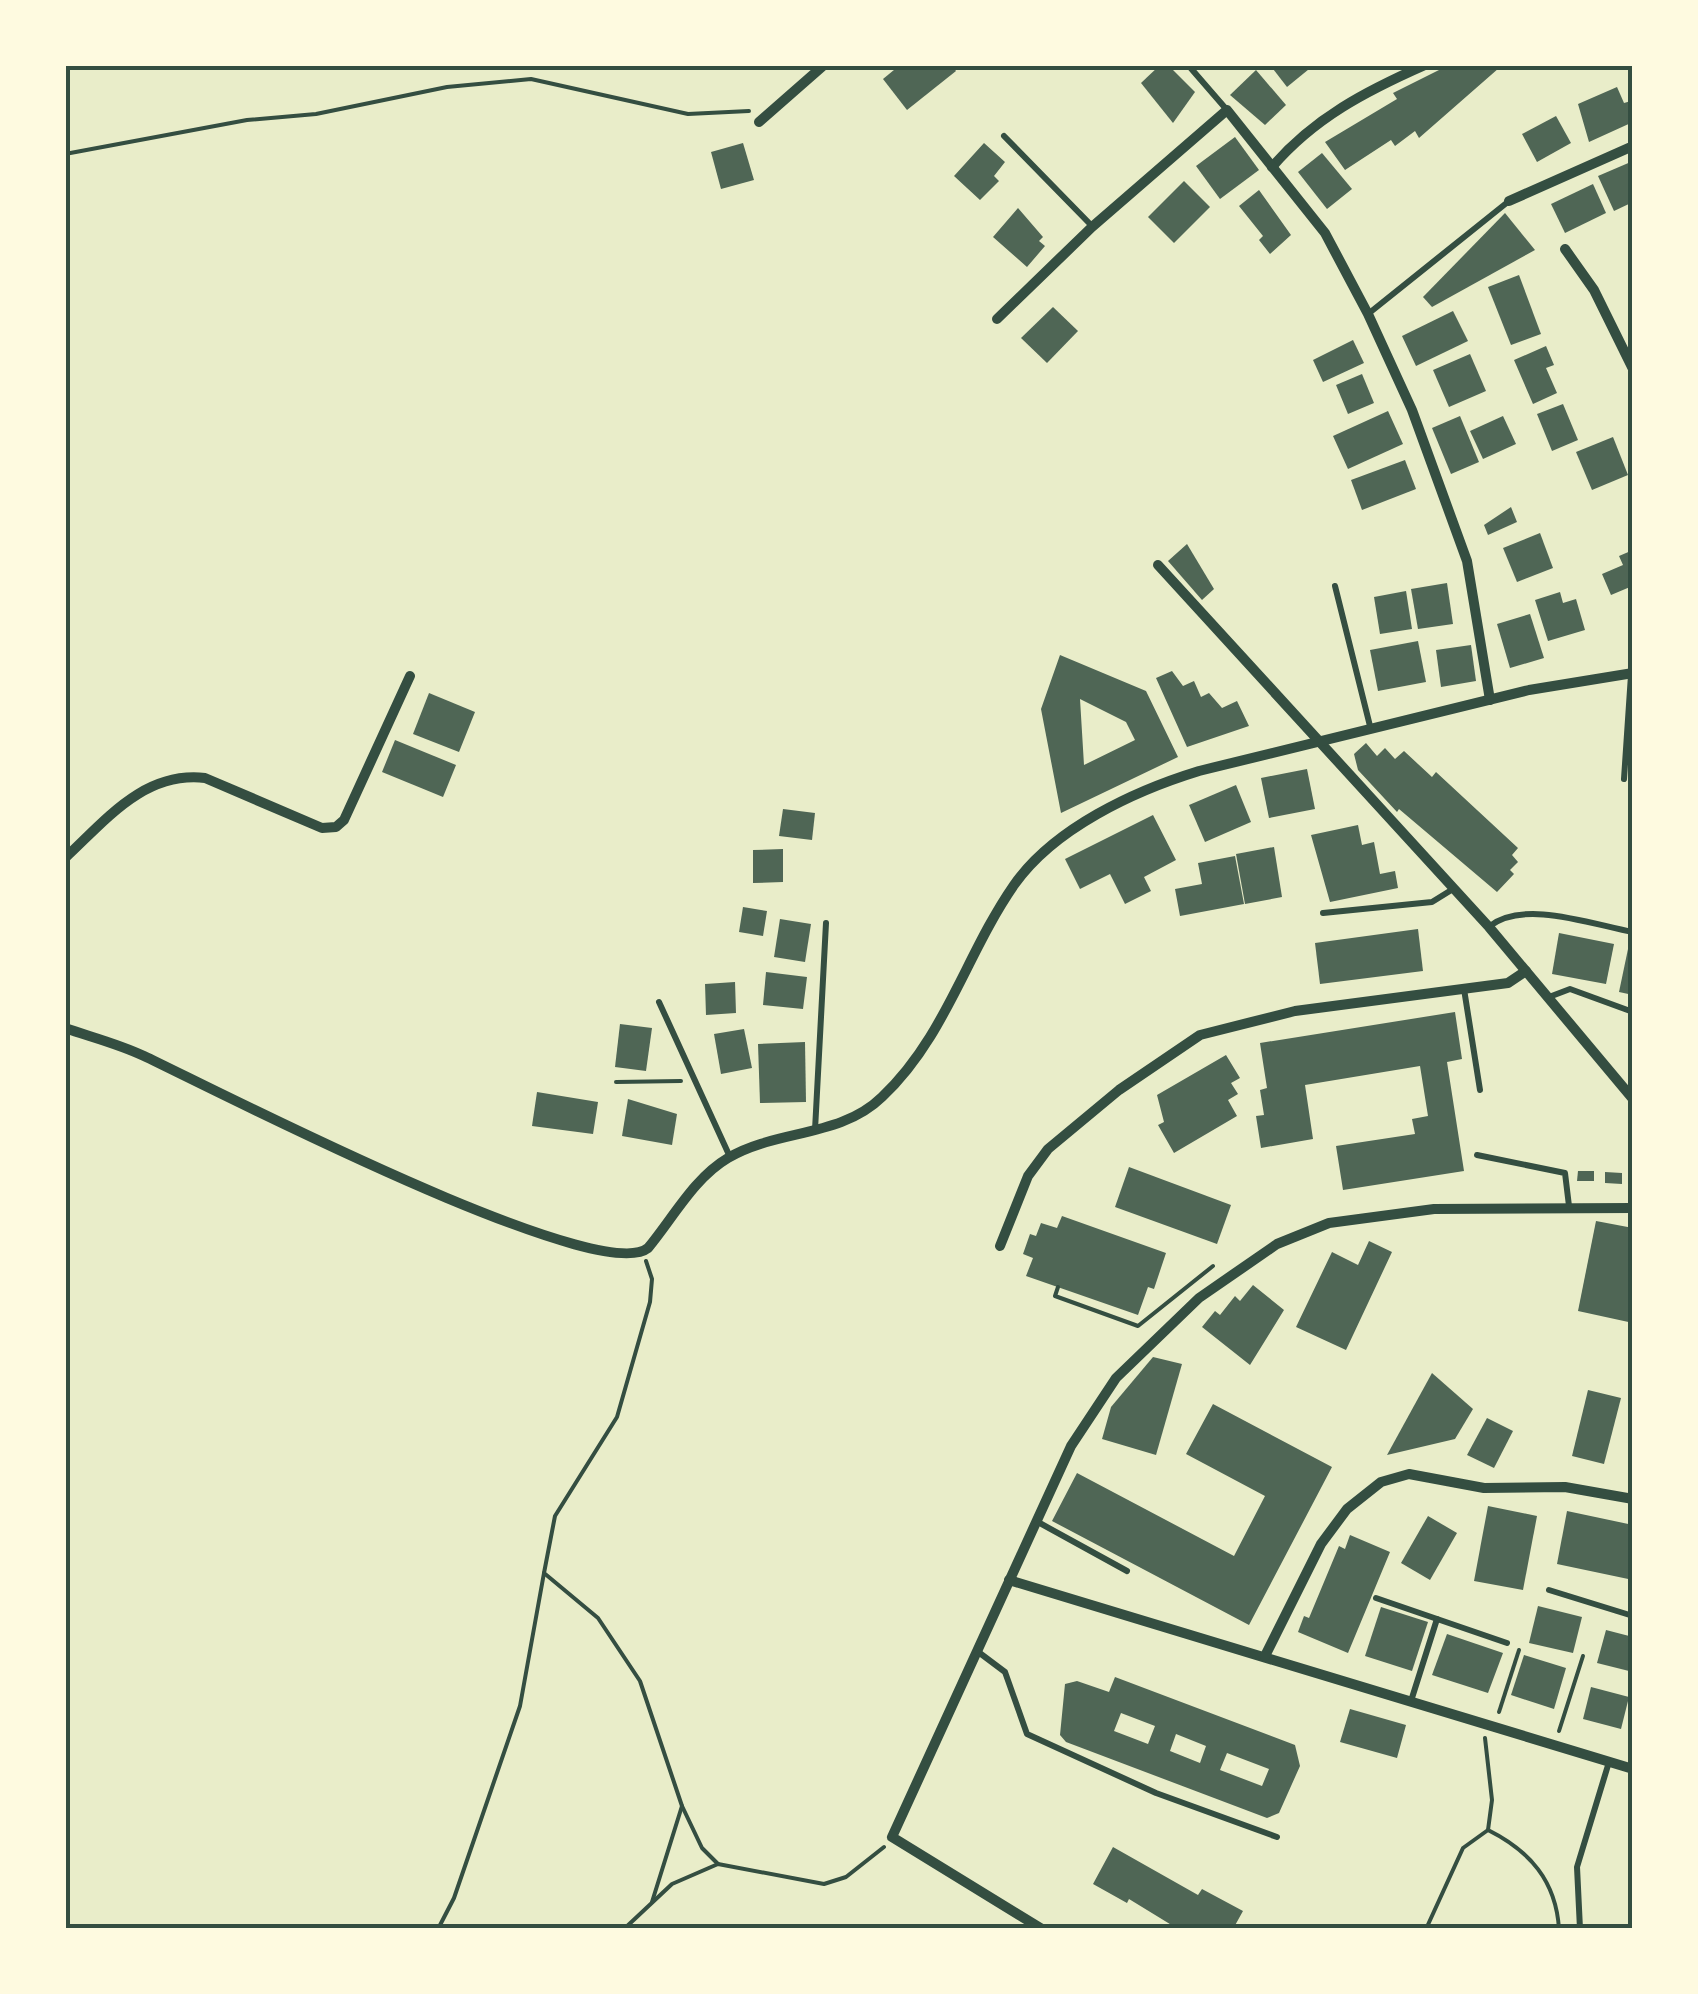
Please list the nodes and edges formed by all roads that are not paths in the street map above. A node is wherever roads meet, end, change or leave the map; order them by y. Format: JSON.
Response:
{"nodes":[{"id":1,"x":824,"y":65,"type":"edge"},
{"id":2,"x":1188,"y":65,"type":"edge"},
{"id":3,"x":1425,"y":65,"type":"edge"},
{"id":4,"x":1226,"y":110,"type":"junction"},
{"id":5,"x":758,"y":122,"type":"road end"},
{"id":6,"x":1004,"y":136,"type":"dead end"},
{"id":7,"x":1633,"y":146,"type":"edge"},
{"id":8,"x":1272,"y":167,"type":"junction"},
{"id":9,"x":1509,"y":201,"type":"joint"},
{"id":10,"x":1092,"y":227,"type":"junction"},
{"id":11,"x":1565,"y":249,"type":"dead end"},
{"id":12,"x":1368,"y":314,"type":"junction"},
{"id":13,"x":997,"y":320,"type":"dead end"},
{"id":14,"x":1633,"y":369,"type":"edge"},
{"id":15,"x":1158,"y":565,"type":"dead end"},
{"id":16,"x":1335,"y":586,"type":"dead end"},
{"id":17,"x":1632,"y":673,"type":"edge"},
{"id":18,"x":410,"y":676,"type":"dead end"},
{"id":19,"x":1490,"y":700,"type":"junction"},
{"id":20,"x":1371,"y":731,"type":"junction"},
{"id":21,"x":1318,"y":744,"type":"junction"},
{"id":22,"x":1624,"y":779,"type":"dead end"},
{"id":23,"x":65,"y":858,"type":"edge"},
{"id":24,"x":1453,"y":889,"type":"junction"},
{"id":25,"x":1323,"y":913,"type":"dead end"},
{"id":26,"x":826,"y":923,"type":"dead end"},
{"id":27,"x":1489,"y":927,"type":"junction"},
{"id":28,"x":1633,"y":932,"type":"edge"},
{"id":29,"x":1526,"y":971,"type":"junction"},
{"id":30,"x":1464,"y":989,"type":"junction"},
{"id":31,"x":1549,"y":997,"type":"junction"},
{"id":32,"x":660,"y":1002,"type":"dead end"},
{"id":33,"x":1633,"y":1012,"type":"edge"},
{"id":34,"x":65,"y":1028,"type":"edge"},
{"id":35,"x":1480,"y":1090,"type":"dead end"},
{"id":36,"x":1633,"y":1099,"type":"edge"},
{"id":37,"x":815,"y":1130,"type":"junction"},
{"id":38,"x":1478,"y":1155,"type":"dead end"},
{"id":39,"x":730,"y":1157,"type":"junction"},
{"id":40,"x":1569,"y":1206,"type":"junction"},
{"id":41,"x":1633,"y":1208,"type":"edge"},
{"id":42,"x":1000,"y":1246,"type":"dead end"},
{"id":43,"x":1633,"y":1499,"type":"edge"},
{"id":44,"x":1036,"y":1521,"type":"junction"},
{"id":45,"x":1128,"y":1571,"type":"dead end"},
{"id":46,"x":1009,"y":1580,"type":"junction"},
{"id":47,"x":1548,"y":1590,"type":"dead end"},
{"id":48,"x":1376,"y":1598,"type":"dead end"},
{"id":49,"x":1633,"y":1616,"type":"edge"},
{"id":50,"x":1437,"y":1619,"type":"junction"},
{"id":51,"x":1507,"y":1643,"type":"dead end"},
{"id":52,"x":976,"y":1650,"type":"junction"},
{"id":53,"x":1265,"y":1656,"type":"junction"},
{"id":54,"x":1411,"y":1701,"type":"junction"},
{"id":55,"x":1609,"y":1762,"type":"junction"},
{"id":56,"x":1633,"y":1769,"type":"edge"},
{"id":57,"x":1277,"y":1837,"type":"dead end"},
{"id":58,"x":1042,"y":1929,"type":"edge"},
{"id":59,"x":1580,"y":1929,"type":"edge"}],
"edges":[{"from":1,"to":5,"type":"street"},
{"from":2,"to":4,"type":"lane"},
{"from":3,"to":8,"type":"street"},
{"from":4,"to":8,"type":"street"},
{"from":4,"to":10,"type":"street"},
{"from":6,"to":10,"type":"lane"},
{"from":7,"to":9,"type":"street"},
{"from":8,"to":12,"type":"street"},
{"from":9,"to":12,"type":"lane"},
{"from":10,"to":13,"type":"street"},
{"from":11,"to":14,"type":"street"},
{"from":12,"to":19,"type":"street"},
{"from":15,"to":21,"type":"street"},
{"from":16,"to":20,"type":"lane"},
{"from":17,"to":19,"type":"street"},
{"from":17,"to":22,"type":"lane"},
{"from":18,"to":23,"type":"street"},
{"from":19,"to":20,"type":"street"},
{"from":20,"to":21,"type":"street"},
{"from":21,"to":24,"type":"street"},
{"from":21,"to":37,"type":"street"},
{"from":24,"to":25,"type":"lane"},
{"from":24,"to":27,"type":"street"},
{"from":26,"to":37,"type":"lane"},
{"from":27,"to":28,"type":"lane"},
{"from":27,"to":29,"type":"street"},
{"from":29,"to":30,"type":"street"},
{"from":29,"to":31,"type":"street"},
{"from":30,"to":35,"type":"lane"},
{"from":30,"to":42,"type":"street"},
{"from":31,"to":33,"type":"lane"},
{"from":31,"to":36,"type":"street"},
{"from":32,"to":39,"type":"lane"},
{"from":34,"to":39,"type":"street"},
{"from":37,"to":39,"type":"street"},
{"from":38,"to":40,"type":"lane"},
{"from":40,"to":41,"type":"street"},
{"from":40,"to":44,"type":"street"},
{"from":43,"to":53,"type":"street"},
{"from":44,"to":45,"type":"lane"},
{"from":44,"to":46,"type":"street"},
{"from":46,"to":52,"type":"street"},
{"from":46,"to":53,"type":"street"},
{"from":47,"to":49,"type":"lane"},
{"from":48,"to":50,"type":"lane"},
{"from":50,"to":51,"type":"lane"},
{"from":50,"to":54,"type":"lane"},
{"from":52,"to":57,"type":"lane"},
{"from":52,"to":58,"type":"street"},
{"from":53,"to":54,"type":"street"},
{"from":54,"to":55,"type":"street"},
{"from":55,"to":56,"type":"street"},
{"from":55,"to":59,"type":"lane"}]}
